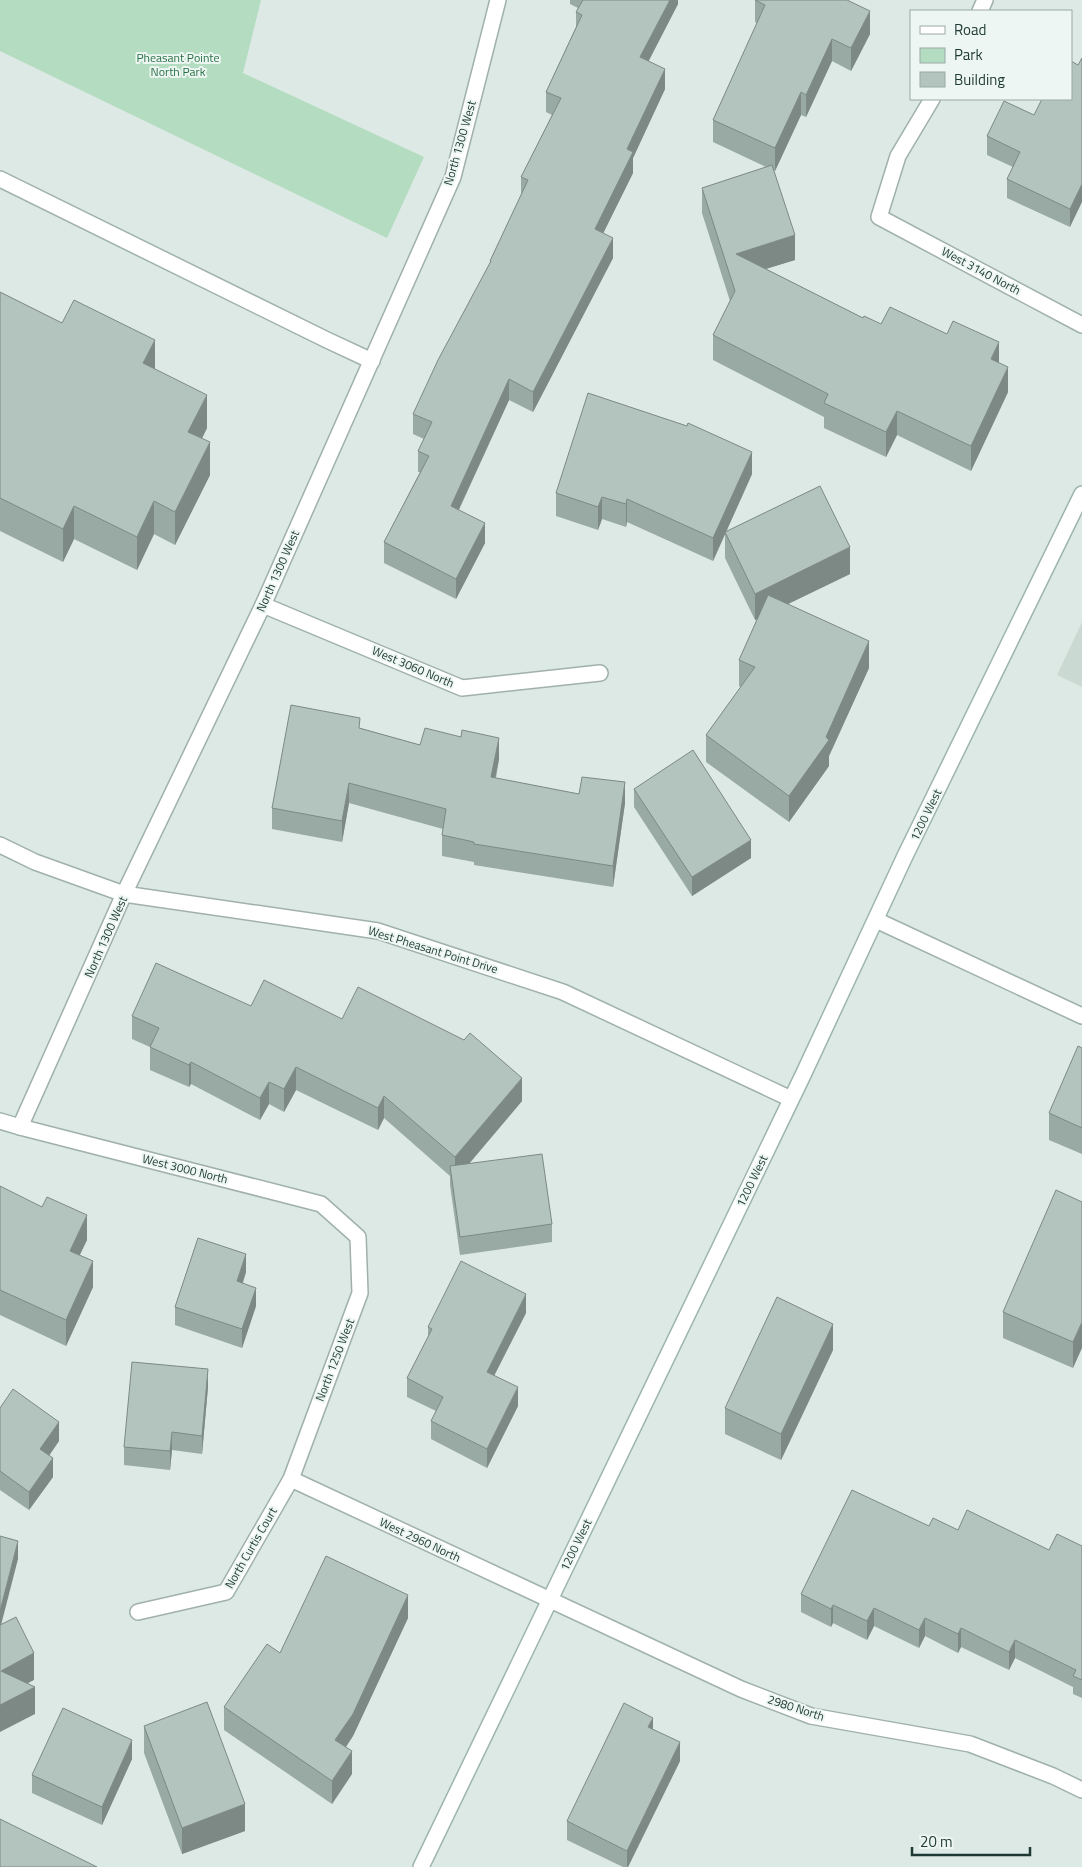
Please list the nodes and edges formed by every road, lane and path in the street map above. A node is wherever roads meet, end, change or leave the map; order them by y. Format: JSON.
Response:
{"nodes":[{"id":1,"x":498,"y":0,"type":"edge"},
{"id":2,"x":931,"y":100,"type":"edge"},
{"id":3,"x":0,"y":179,"type":"edge"},
{"id":4,"x":1082,"y":325,"type":"edge"},
{"id":5,"x":372,"y":361,"type":"junction"},
{"id":6,"x":1082,"y":494,"type":"edge"},
{"id":7,"x":1078,"y":510,"type":"edge"},
{"id":8,"x":262,"y":605,"type":"junction"},
{"id":9,"x":600,"y":672,"type":"dead end"},
{"id":10,"x":0,"y":845,"type":"edge"},
{"id":11,"x":124,"y":894,"type":"junction"},
{"id":12,"x":876,"y":920,"type":"junction"},
{"id":13,"x":1082,"y":1016,"type":"edge"},
{"id":14,"x":791,"y":1099,"type":"junction"},
{"id":15,"x":0,"y":1121,"type":"edge"},
{"id":16,"x":20,"y":1127,"type":"junction"},
{"id":17,"x":358,"y":1237,"type":"joint"},
{"id":18,"x":290,"y":1479,"type":"junction"},
{"id":19,"x":550,"y":1600,"type":"junction"},
{"id":20,"x":138,"y":1612,"type":"dead end"},
{"id":21,"x":1082,"y":1790,"type":"edge"},
{"id":22,"x":421,"y":1867,"type":"edge"}],
"edges":[{"from":1,"to":5,"type":"street","name":"North 1300 West"},
{"from":2,"to":4,"type":"street","name":"West 3140 North"},
{"from":3,"to":5,"type":"street"},
{"from":5,"to":8,"type":"street","name":"North 1300 West"},
{"from":6,"to":7,"type":"street","name":"1200 West"},
{"from":7,"to":12,"type":"street","name":"1200 West"},
{"from":8,"to":9,"type":"street","name":"West 3060 North"},
{"from":8,"to":11,"type":"street","name":"North 1300 West"},
{"from":10,"to":11,"type":"street","name":"West Pheasant Point Drive"},
{"from":11,"to":14,"type":"street","name":"West Pheasant Point Drive"},
{"from":11,"to":16,"type":"street","name":"North 1300 West"},
{"from":12,"to":13,"type":"street"},
{"from":12,"to":14,"type":"street","name":"1200 West"},
{"from":14,"to":19,"type":"street","name":"1200 West"},
{"from":15,"to":16,"type":"street","name":"West 3000 North"},
{"from":16,"to":17,"type":"street","name":"West 3000 North"},
{"from":17,"to":18,"type":"street","name":"North 1250 West"},
{"from":18,"to":19,"type":"street","name":"West 2960 North"},
{"from":18,"to":20,"type":"street","name":"North Curtis Court"},
{"from":19,"to":21,"type":"street","name":"2980 North"},
{"from":19,"to":22,"type":"street","name":"1200 West"}]}
